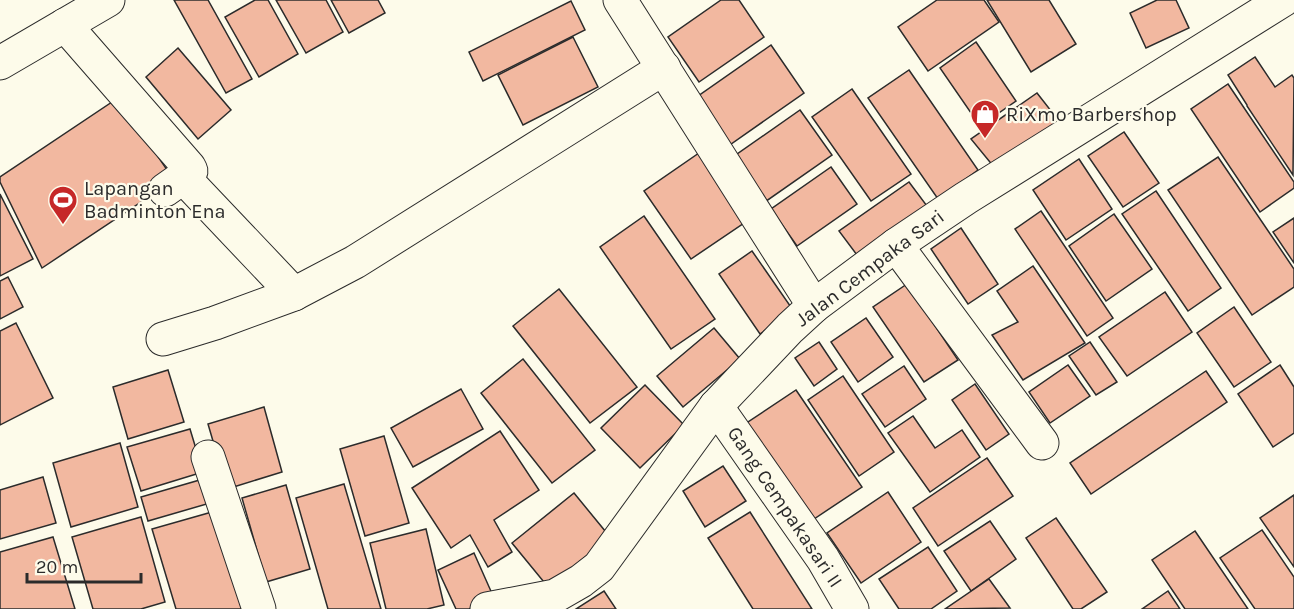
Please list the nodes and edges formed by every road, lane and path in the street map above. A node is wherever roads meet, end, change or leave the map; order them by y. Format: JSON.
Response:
{"nodes":[{"id":1,"x":108,"y":0,"type":"edge"},
{"id":2,"x":620,"y":0,"type":"edge"},
{"id":3,"x":1282,"y":0,"type":"edge"},
{"id":4,"x":64,"y":26,"type":"junction"},
{"id":5,"x":0,"y":63,"type":"edge"},
{"id":6,"x":664,"y":68,"type":"junction"},
{"id":7,"x":896,"y":245,"type":"junction"},
{"id":8,"x":294,"y":294,"type":"junction"},
{"id":9,"x":814,"y":306,"type":"junction"},
{"id":10,"x":163,"y":339,"type":"dead end"},
{"id":11,"x":716,"y":406,"type":"junction"},
{"id":12,"x":1042,"y":443,"type":"dead end"},
{"id":13,"x":208,"y":457,"type":"dead end"},
{"id":14,"x":259,"y":609,"type":"edge"},
{"id":15,"x":488,"y":609,"type":"edge"},
{"id":16,"x":852,"y":609,"type":"edge"}],
"edges":[{"from":1,"to":4,"type":"street"},
{"from":2,"to":6,"type":"street"},
{"from":3,"to":7,"type":"street","name":"Jalan Cempaka Sari"},
{"from":4,"to":5,"type":"street"},
{"from":4,"to":8,"type":"street"},
{"from":6,"to":8,"type":"street"},
{"from":6,"to":9,"type":"street"},
{"from":7,"to":9,"type":"street","name":"Jalan Cempaka Sari"},
{"from":7,"to":12,"type":"street"},
{"from":8,"to":10,"type":"street"},
{"from":9,"to":11,"type":"street","name":"Jalan Cempaka Sari"},
{"from":11,"to":15,"type":"street","name":"Jalan Cempaka Sari"},
{"from":11,"to":16,"type":"street","name":"Gang Cempakasari II"},
{"from":13,"to":14,"type":"street"}]}
